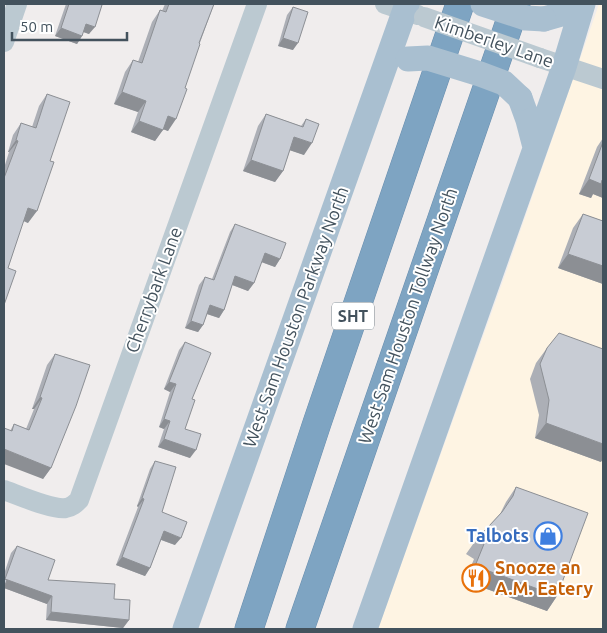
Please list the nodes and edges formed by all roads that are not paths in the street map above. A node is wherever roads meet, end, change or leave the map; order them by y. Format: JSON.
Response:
{"nodes":[{"id":1,"x":17,"y":4,"type":"edge"},
{"id":2,"x":257,"y":4,"type":"edge"},
{"id":3,"x":460,"y":4,"type":"edge"},
{"id":4,"x":483,"y":4,"type":"edge"},
{"id":5,"x":516,"y":4,"type":"edge"},
{"id":6,"x":579,"y":4,"type":"edge"},
{"id":7,"x":583,"y":4,"type":"edge"},
{"id":8,"x":405,"y":9,"type":"edge"},
{"id":9,"x":4,"y":42,"type":"edge"},
{"id":10,"x":564,"y":67,"type":"junction"},
{"id":11,"x":381,"y":77,"type":"junction"},
{"id":12,"x":603,"y":79,"type":"edge"},
{"id":13,"x":535,"y":147,"type":"junction"},
{"id":14,"x":4,"y":490,"type":"edge"},
{"id":15,"x":185,"y":629,"type":"edge"},
{"id":16,"x":249,"y":629,"type":"edge"},
{"id":17,"x":300,"y":629,"type":"edge"},
{"id":18,"x":365,"y":629,"type":"edge"}],
"edges":[{"from":1,"to":9,"type":"street"},
{"from":2,"to":14,"type":"street","name":"Cherrybark Lane"},
{"from":3,"to":16,"type":"highway","number":"SHT"},
{"from":4,"to":6,"type":"main road","bridge":true},
{"from":5,"to":17,"type":"highway","name":"West Sam Houston Tollway North"},
{"from":7,"to":10,"type":"main road"},
{"from":8,"to":10,"type":"street","name":"Kimberley Lane","bridge":true},
{"from":8,"to":11,"type":"main road","name":"West Sam Houston Parkway North"},
{"from":10,"to":12,"type":"street","name":"Kimberley Lane"},
{"from":10,"to":13,"type":"main road"},
{"from":11,"to":13,"type":"main road","bridge":true},
{"from":11,"to":15,"type":"main road","name":"West Sam Houston Parkway North"},
{"from":13,"to":18,"type":"main road"}]}
